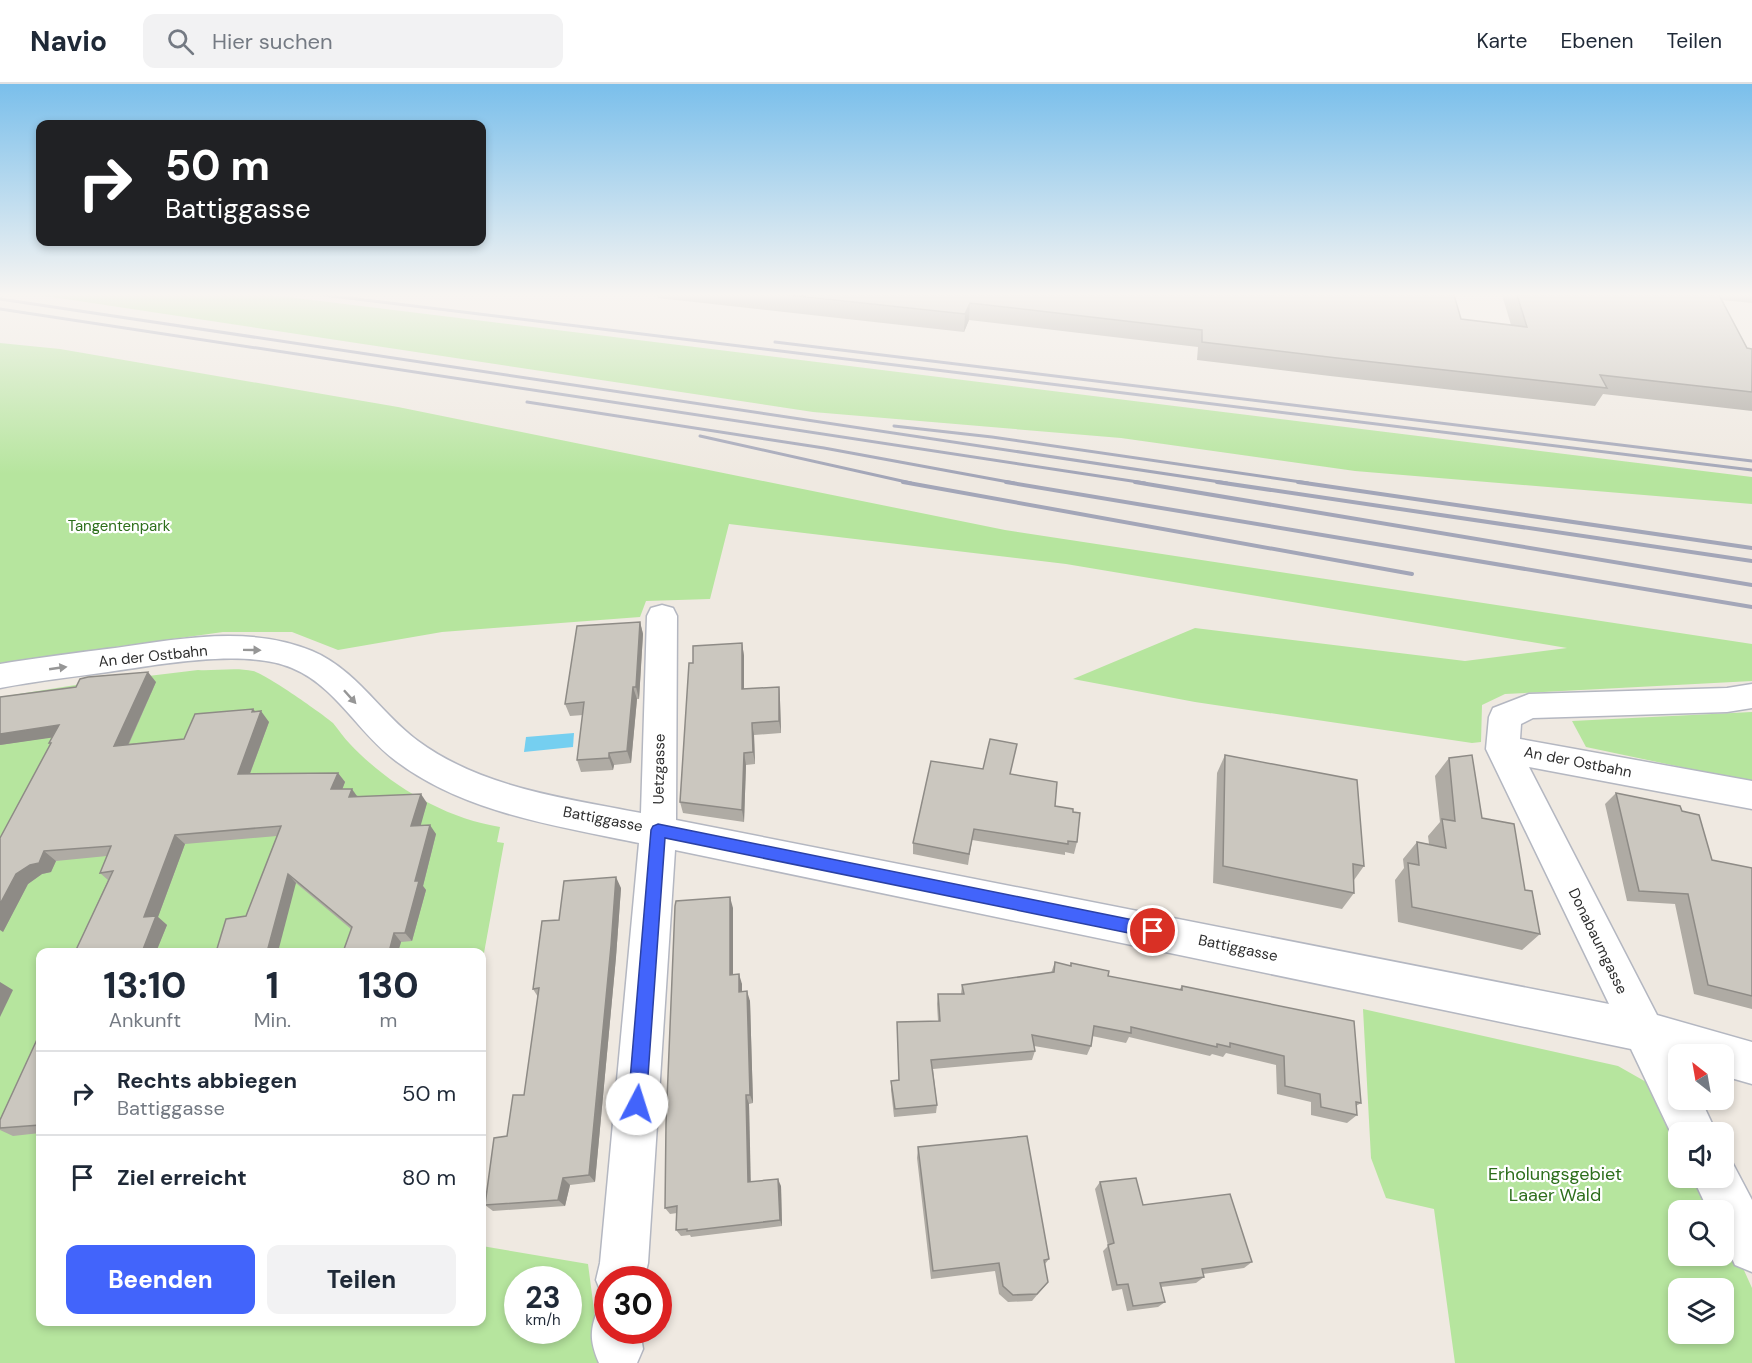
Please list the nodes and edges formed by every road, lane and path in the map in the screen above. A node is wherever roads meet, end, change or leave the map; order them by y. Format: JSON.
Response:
{"nodes":[{"id":1,"x":662,"y":616,"type":"dead end"},
{"id":2,"x":305,"y":660,"type":"joint"},
{"id":3,"x":0,"y":676,"type":"edge"},
{"id":4,"x":1752,"y":696,"type":"edge"},
{"id":5,"x":1503,"y":748,"type":"junction"},
{"id":6,"x":1752,"y":795,"type":"edge"},
{"id":7,"x":658,"y":830,"type":"junction"},
{"id":8,"x":1642,"y":1031,"type":"junction"},
{"id":9,"x":1752,"y":1063,"type":"edge"},
{"id":10,"x":1689,"y":1122,"type":"edge"},
{"id":11,"x":1721,"y":1188,"type":"edge"},
{"id":12,"x":1752,"y":1248,"type":"edge"},
{"id":13,"x":623,"y":1266,"type":"edge"}],
"edges":[{"from":1,"to":7,"type":"street","name":"Uetzgasse"},
{"from":3,"to":2,"type":"street","name":"An der Ostbahn","one_way":true},
{"from":2,"to":7,"type":"street","name":"Battiggasse","one_way":true},
{"from":4,"to":5,"type":"street","name":"An der Ostbahn"},
{"from":5,"to":6,"type":"street","name":"An der Ostbahn"},
{"from":5,"to":8,"type":"street","name":"Donabaumgasse"},
{"from":7,"to":8,"type":"street","name":"Battiggasse"},
{"from":7,"to":13,"type":"street","name":"Uetzgasse"},
{"from":8,"to":9,"type":"street","name":"Battiggasse"},
{"from":8,"to":10,"type":"street","name":"Donabaumgasse"},
{"from":11,"to":12,"type":"street"}]}
